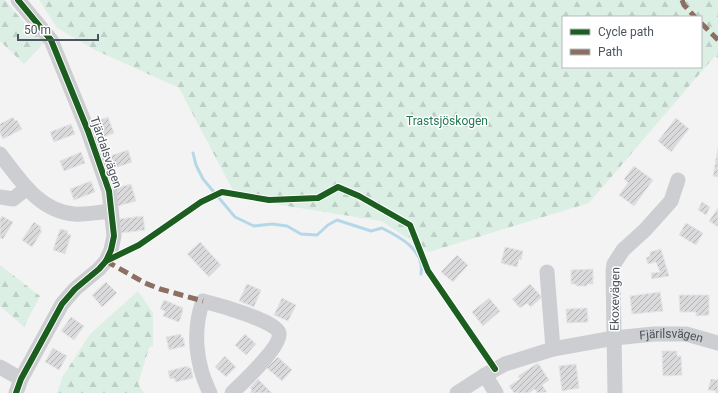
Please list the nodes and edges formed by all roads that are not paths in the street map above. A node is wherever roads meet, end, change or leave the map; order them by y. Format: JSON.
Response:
{"nodes":[{"id":1,"x":18,"y":0,"type":"edge"},
{"id":2,"x":0,"y":154,"type":"edge"},
{"id":3,"x":678,"y":180,"type":"dead end"},
{"id":4,"x":27,"y":188,"type":"junction"},
{"id":5,"x":0,"y":197,"type":"edge"},
{"id":6,"x":111,"y":211,"type":"junction"},
{"id":7,"x":548,"y":272,"type":"dead end"},
{"id":8,"x":614,"y":338,"type":"junction"},
{"id":9,"x":718,"y":343,"type":"edge"},
{"id":10,"x":553,"y":349,"type":"junction"},
{"id":11,"x":0,"y":367,"type":"edge"},
{"id":12,"x":485,"y":375,"type":"junction"},
{"id":13,"x":21,"y":379,"type":"junction"},
{"id":14,"x":16,"y":393,"type":"edge"},
{"id":15,"x":210,"y":393,"type":"edge"},
{"id":16,"x":232,"y":393,"type":"edge"},
{"id":17,"x":456,"y":393,"type":"edge"},
{"id":18,"x":496,"y":393,"type":"edge"},
{"id":19,"x":615,"y":393,"type":"edge"}],
"edges":[{"from":1,"to":6,"type":"street","name":"Tjärdalsvägen"},
{"from":2,"to":4,"type":"street"},
{"from":3,"to":8,"type":"street","name":"Ekoxevägen"},
{"from":4,"to":5,"type":"street"},
{"from":4,"to":6,"type":"street"},
{"from":6,"to":13,"type":"street","name":"Tjärdalsvägen"},
{"from":7,"to":10,"type":"street"},
{"from":8,"to":9,"type":"street","name":"Fjärilsvägen"},
{"from":8,"to":10,"type":"street","name":"Fjärilsvägen"},
{"from":8,"to":19,"type":"street","name":"Ekoxevägen"},
{"from":10,"to":12,"type":"street","name":"Fjärilsvägen"},
{"from":11,"to":13,"type":"street"},
{"from":12,"to":17,"type":"street","name":"Fjärilsvägen"},
{"from":12,"to":18,"type":"street"},
{"from":13,"to":14,"type":"street","name":"Tjärdalsvägen"},
{"from":15,"to":16,"type":"street"}]}
